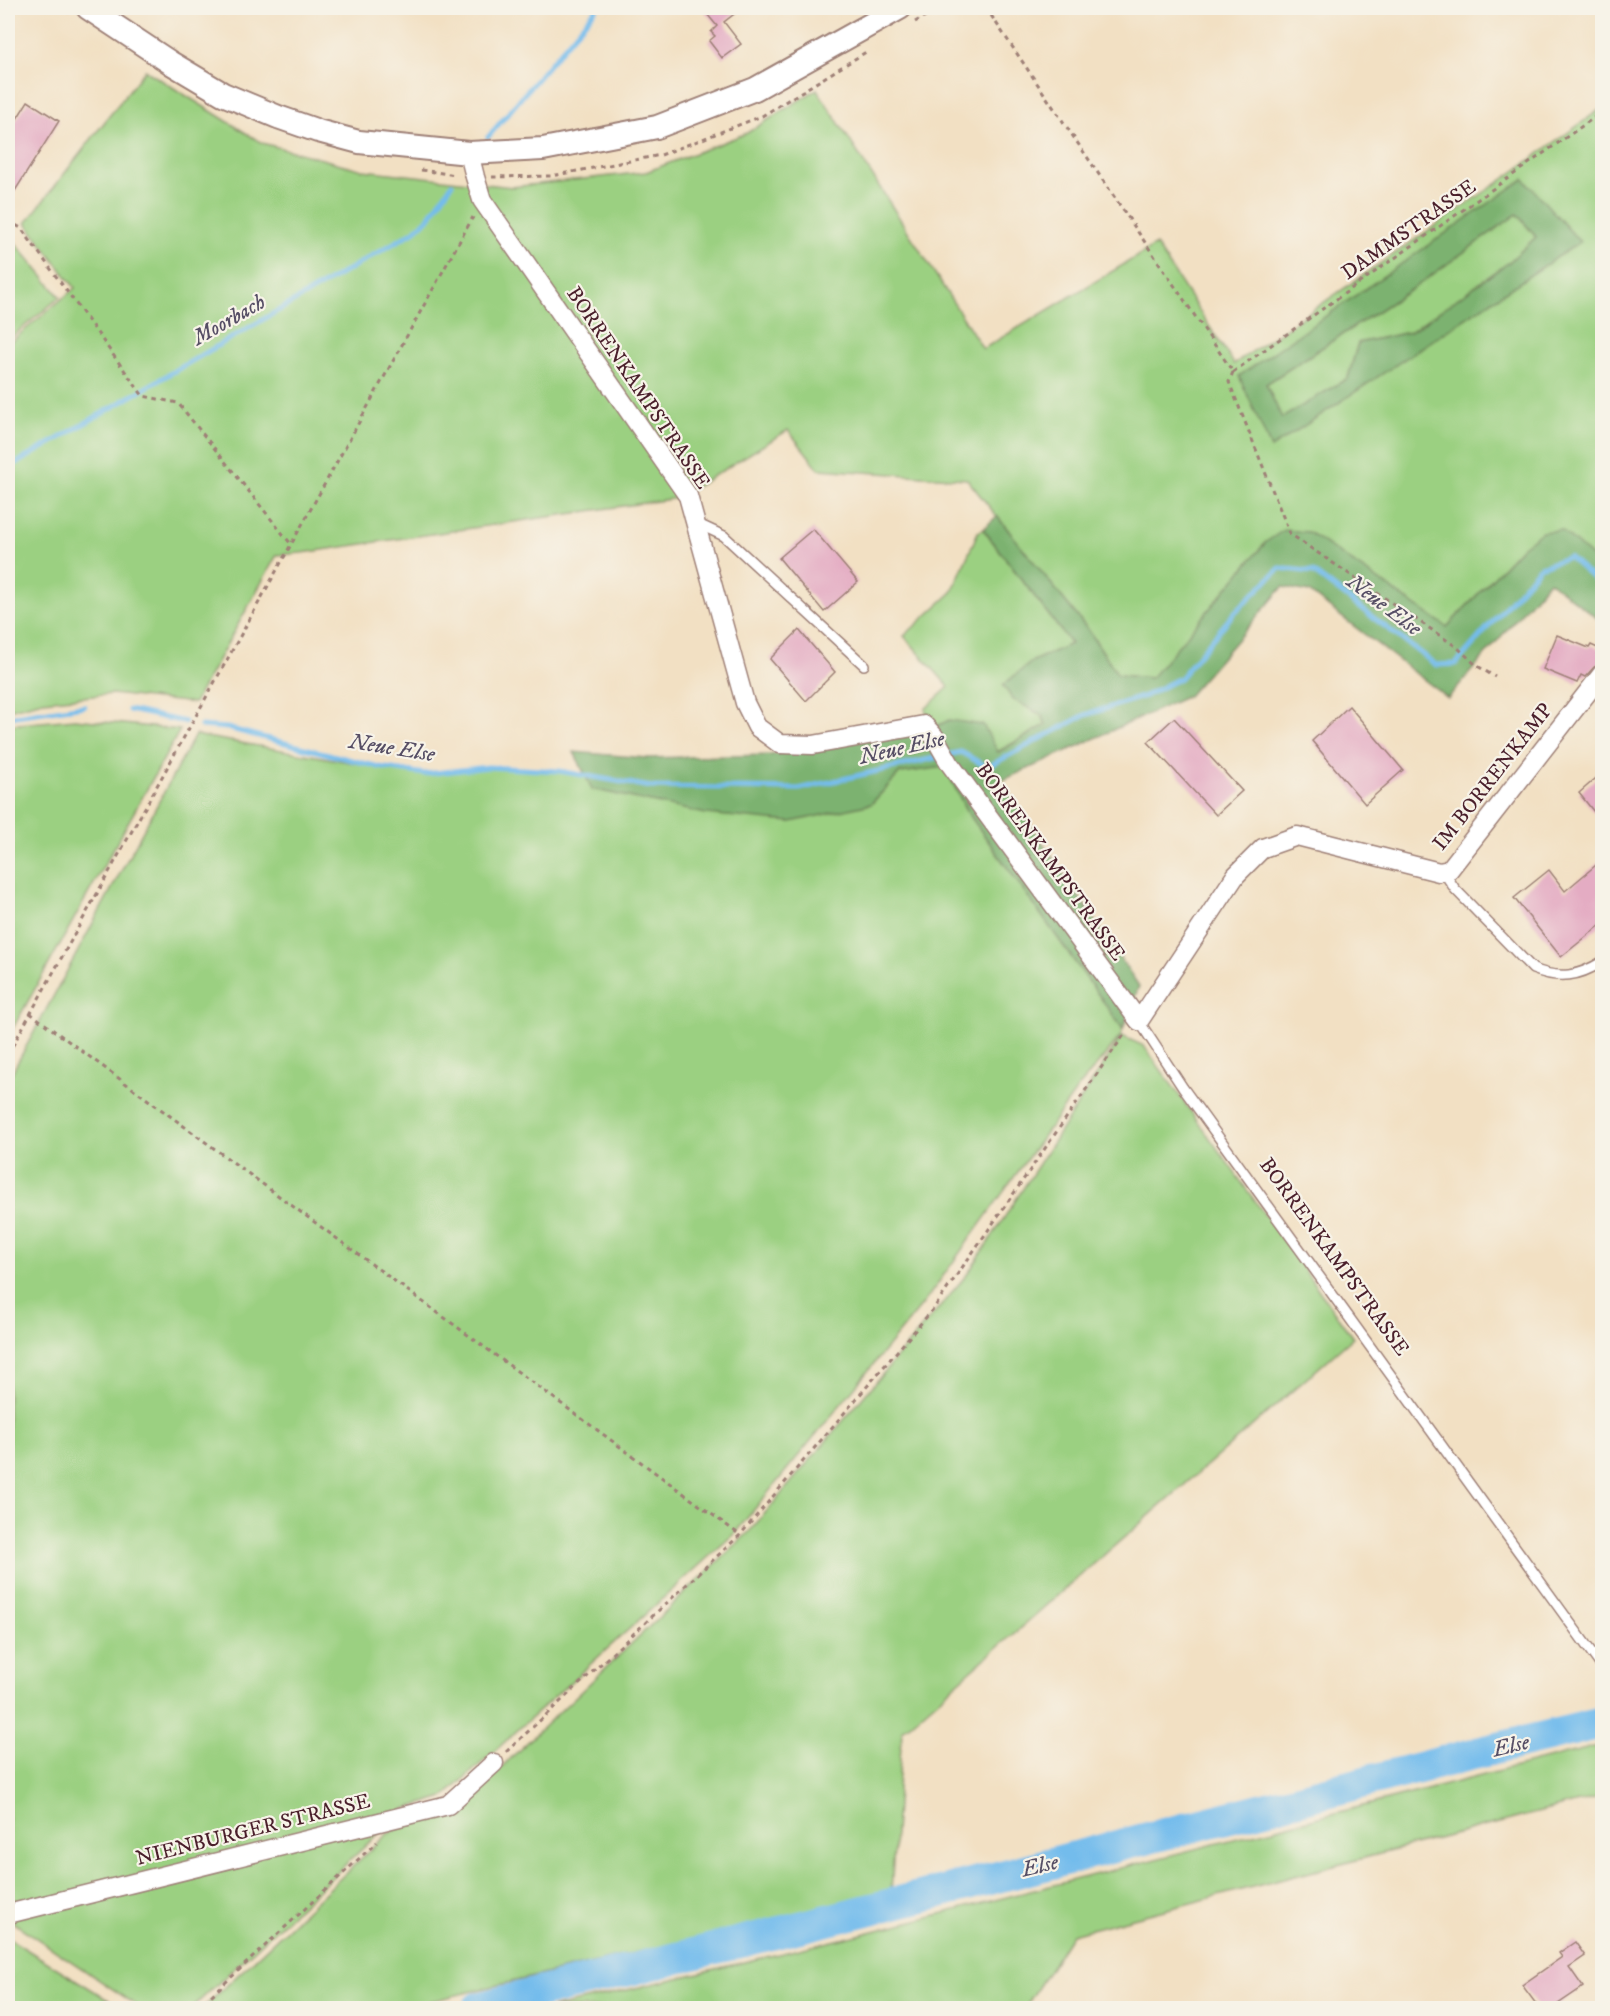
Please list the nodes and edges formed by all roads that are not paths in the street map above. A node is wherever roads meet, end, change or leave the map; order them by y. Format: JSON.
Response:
{"nodes":[{"id":1,"x":88,"y":8,"type":"edge"},
{"id":2,"x":900,"y":8,"type":"edge"},
{"id":3,"x":469,"y":153,"type":"junction"},
{"id":4,"x":696,"y":524,"type":"junction"},
{"id":5,"x":864,"y":665,"type":"dead end"},
{"id":6,"x":1602,"y":674,"type":"edge"},
{"id":7,"x":1443,"y":871,"type":"junction"},
{"id":8,"x":1602,"y":962,"type":"edge"},
{"id":9,"x":1138,"y":1021,"type":"junction"},
{"id":10,"x":1602,"y":1667,"type":"edge"},
{"id":11,"x":494,"y":1763,"type":"road end"},
{"id":12,"x":8,"y":1914,"type":"edge"}],
"edges":[{"from":1,"to":3,"type":"street"},
{"from":2,"to":3,"type":"street"},
{"from":3,"to":4,"type":"street","name":"BORRENKAMPSTRASSE"},
{"from":4,"to":5,"type":"lane"},
{"from":4,"to":9,"type":"street","name":"BORRENKAMPSTRASSE"},
{"from":6,"to":7,"type":"street","name":"IM BORRENKAMP"},
{"from":7,"to":8,"type":"lane"},
{"from":7,"to":9,"type":"street","name":"IM BORRENKAMP"},
{"from":9,"to":10,"type":"lane","name":"BORRENKAMPSTRASSE"},
{"from":11,"to":12,"type":"street","name":"NIENBURGER STRASSE"}]}
